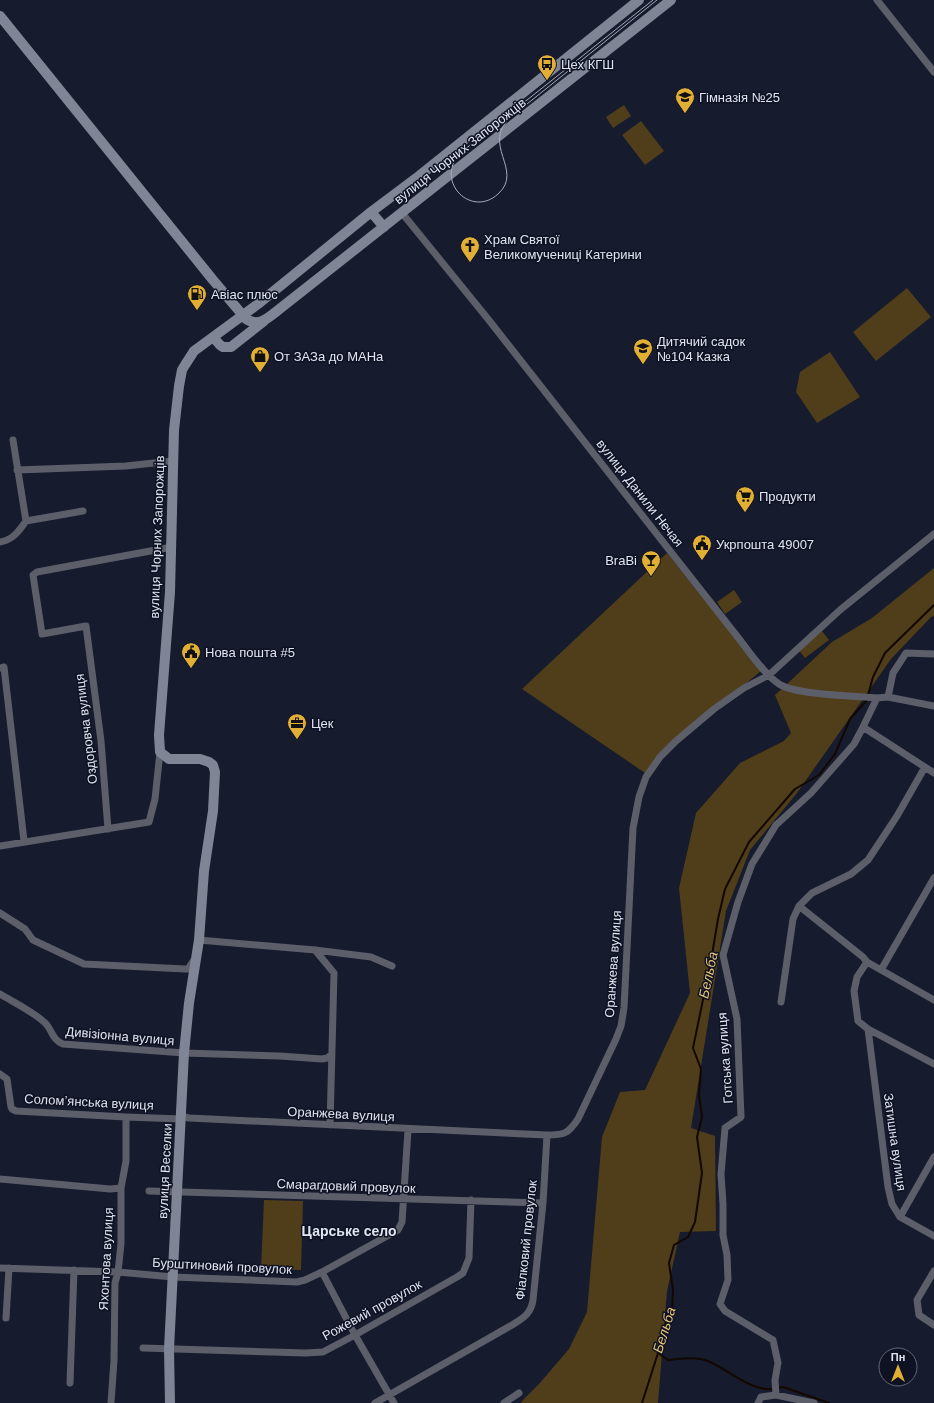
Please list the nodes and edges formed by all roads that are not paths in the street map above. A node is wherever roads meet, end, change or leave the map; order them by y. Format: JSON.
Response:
{"nodes":[{"id":1,"x":639,"y":0,"type":"edge"},
{"id":2,"x":671,"y":0,"type":"edge"},
{"id":3,"x":877,"y":0,"type":"edge"},
{"id":4,"x":0,"y":16,"type":"edge"},
{"id":5,"x":934,"y":72,"type":"edge"},
{"id":6,"x":371,"y":212,"type":"junction"},
{"id":7,"x":402,"y":213,"type":"junction"},
{"id":8,"x":384,"y":227,"type":"junction"},
{"id":9,"x":242,"y":314,"type":"junction"},
{"id":10,"x":264,"y":321,"type":"junction"},
{"id":11,"x":214,"y":337,"type":"junction"},
{"id":12,"x":13,"y":440,"type":"dead end"},
{"id":13,"x":172,"y":461,"type":"junction"},
{"id":14,"x":17,"y":470,"type":"junction"},
{"id":15,"x":83,"y":511,"type":"dead end"},
{"id":16,"x":26,"y":521,"type":"junction"},
{"id":17,"x":934,"y":534,"type":"edge"},
{"id":18,"x":0,"y":542,"type":"edge"},
{"id":19,"x":172,"y":547,"type":"junction"},
{"id":20,"x":934,"y":654,"type":"edge"},
{"id":21,"x":2,"y":667,"type":"edge"},
{"id":22,"x":769,"y":675,"type":"junction"},
{"id":23,"x":875,"y":698,"type":"junction"},
{"id":24,"x":888,"y":698,"type":"junction"},
{"id":25,"x":934,"y":706,"type":"edge"},
{"id":26,"x":863,"y":727,"type":"junction"},
{"id":27,"x":160,"y":752,"type":"junction"},
{"id":28,"x":925,"y":767,"type":"junction"},
{"id":29,"x":934,"y":773,"type":"edge"},
{"id":30,"x":108,"y":829,"type":"junction"},
{"id":31,"x":24,"y":841,"type":"junction"},
{"id":32,"x":0,"y":846,"type":"edge"},
{"id":33,"x":934,"y":878,"type":"edge"},
{"id":34,"x":799,"y":906,"type":"junction"},
{"id":35,"x":0,"y":913,"type":"edge"},
{"id":36,"x":199,"y":940,"type":"junction"},
{"id":37,"x":315,"y":950,"type":"junction"},
{"id":38,"x":196,"y":956,"type":"junction"},
{"id":39,"x":867,"y":962,"type":"junction"},
{"id":40,"x":392,"y":966,"type":"dead end"},
{"id":41,"x":881,"y":970,"type":"junction"},
{"id":42,"x":0,"y":994,"type":"edge"},
{"id":43,"x":934,"y":1000,"type":"edge"},
{"id":44,"x":781,"y":1002,"type":"dead end"},
{"id":45,"x":868,"y":1029,"type":"junction"},
{"id":46,"x":184,"y":1053,"type":"junction"},
{"id":47,"x":331,"y":1055,"type":"junction"},
{"id":48,"x":934,"y":1064,"type":"edge"},
{"id":49,"x":0,"y":1074,"type":"edge"},
{"id":50,"x":126,"y":1117,"type":"junction"},
{"id":51,"x":181,"y":1117,"type":"junction"},
{"id":52,"x":330,"y":1125,"type":"junction"},
{"id":53,"x":408,"y":1130,"type":"junction"},
{"id":54,"x":547,"y":1135,"type":"junction"},
{"id":55,"x":934,"y":1157,"type":"edge"},
{"id":56,"x":0,"y":1179,"type":"edge"},
{"id":57,"x":121,"y":1188,"type":"junction"},
{"id":58,"x":149,"y":1191,"type":"dead end"},
{"id":59,"x":177,"y":1192,"type":"junction"},
{"id":60,"x":403,"y":1199,"type":"junction"},
{"id":61,"x":471,"y":1200,"type":"junction"},
{"id":62,"x":543,"y":1203,"type":"junction"},
{"id":63,"x":900,"y":1217,"type":"junction"},
{"id":64,"x":934,"y":1236,"type":"edge"},
{"id":65,"x":0,"y":1268,"type":"edge"},
{"id":66,"x":9,"y":1268,"type":"junction"},
{"id":67,"x":74,"y":1270,"type":"junction"},
{"id":68,"x":934,"y":1271,"type":"edge"},
{"id":69,"x":118,"y":1272,"type":"junction"},
{"id":70,"x":322,"y":1272,"type":"junction"},
{"id":71,"x":173,"y":1277,"type":"junction"},
{"id":72,"x":6,"y":1318,"type":"dead end"},
{"id":73,"x":934,"y":1325,"type":"edge"},
{"id":74,"x":355,"y":1335,"type":"junction"},
{"id":75,"x":143,"y":1348,"type":"dead end"},
{"id":76,"x":169,"y":1349,"type":"junction"},
{"id":77,"x":70,"y":1383,"type":"dead end"},
{"id":78,"x":519,"y":1392,"type":"dead end"},
{"id":79,"x":776,"y":1392,"type":"junction"},
{"id":80,"x":390,"y":1395,"type":"junction"},
{"id":81,"x":760,"y":1400,"type":"edge"},
{"id":82,"x":111,"y":1403,"type":"edge"},
{"id":83,"x":170,"y":1403,"type":"edge"},
{"id":84,"x":375,"y":1403,"type":"edge"},
{"id":85,"x":394,"y":1403,"type":"edge"},
{"id":86,"x":504,"y":1403,"type":"edge"},
{"id":87,"x":814,"y":1403,"type":"edge"}],
"edges":[{"from":1,"to":6,"type":"main road","name":"вулиця Чорних Запорожців"},
{"from":2,"to":7,"type":"main road","name":"вулиця Чорних Запорожців"},
{"from":3,"to":5,"type":"street"},
{"from":4,"to":9,"type":"main road"},
{"from":6,"to":8,"type":"main road"},
{"from":6,"to":9,"type":"main road","name":"вулиця Чорних Запорожців"},
{"from":7,"to":8,"type":"main road","name":"вулиця Чорних Запорожців"},
{"from":7,"to":22,"type":"street","name":"вулиця Данили Нечая"},
{"from":8,"to":10,"type":"main road","name":"вулиця Чорних Запорожців"},
{"from":9,"to":10,"type":"main road"},
{"from":9,"to":11,"type":"main road","name":"вулиця Чорних Запорожців"},
{"from":10,"to":11,"type":"main road","name":"вулиця Чорних Запорожців"},
{"from":11,"to":13,"type":"main road","name":"вулиця Чорних Запорожців"},
{"from":12,"to":14,"type":"street"},
{"from":13,"to":14,"type":"street"},
{"from":13,"to":19,"type":"main road","name":"вулиця Чорних Запорожців"},
{"from":14,"to":16,"type":"street"},
{"from":15,"to":16,"type":"street"},
{"from":16,"to":18,"type":"street"},
{"from":17,"to":22,"type":"street"},
{"from":19,"to":27,"type":"main road","name":"вулиця Чорних Запорожців"},
{"from":19,"to":30,"type":"street","name":"Оздоровча вулиця"},
{"from":20,"to":24,"type":"street"},
{"from":21,"to":31,"type":"street"},
{"from":22,"to":23,"type":"street","name":"вулиця Данили Нечая"},
{"from":22,"to":54,"type":"street","name":"Оранжева вулиця"},
{"from":23,"to":24,"type":"street","name":"вулиця Данили Нечая"},
{"from":23,"to":26,"type":"street","name":"Готська вулиця"},
{"from":24,"to":25,"type":"street","name":"вулиця Данили Нечая"},
{"from":26,"to":28,"type":"street"},
{"from":26,"to":79,"type":"street","name":"Готська вулиця"},
{"from":27,"to":30,"type":"street","name":"вулиця Чорних Запорожців"},
{"from":27,"to":36,"type":"main road"},
{"from":28,"to":29,"type":"street"},
{"from":28,"to":34,"type":"street"},
{"from":30,"to":31,"type":"street"},
{"from":31,"to":32,"type":"street"},
{"from":33,"to":41,"type":"street"},
{"from":34,"to":39,"type":"street"},
{"from":34,"to":44,"type":"street"},
{"from":35,"to":38,"type":"street"},
{"from":36,"to":37,"type":"street"},
{"from":36,"to":38,"type":"main road","name":"вулиця Веселки"},
{"from":37,"to":40,"type":"street"},
{"from":37,"to":47,"type":"street"},
{"from":38,"to":46,"type":"main road","name":"вулиця Веселки"},
{"from":39,"to":41,"type":"street"},
{"from":39,"to":45,"type":"street"},
{"from":41,"to":43,"type":"street"},
{"from":42,"to":46,"type":"street","name":"Дивізіонна вулиця"},
{"from":45,"to":48,"type":"street"},
{"from":45,"to":63,"type":"street","name":"Затишна вулиця"},
{"from":46,"to":47,"type":"street","name":"Дивізіонна вулиця"},
{"from":46,"to":51,"type":"main road","name":"вулиця Веселки"},
{"from":47,"to":52,"type":"street"},
{"from":49,"to":50,"type":"street","name":"Соломʼянська вулиця"},
{"from":50,"to":51,"type":"street","name":"Соломʼянська вулиця"},
{"from":50,"to":57,"type":"street","name":"Яхонтова вулиця"},
{"from":51,"to":52,"type":"street","name":"Оранжева вулиця"},
{"from":51,"to":59,"type":"main road","name":"вулиця Веселки"},
{"from":52,"to":53,"type":"street","name":"Оранжева вулиця"},
{"from":53,"to":54,"type":"street","name":"Оранжева вулиця"},
{"from":53,"to":60,"type":"street","name":"Бурштиновий провулок"},
{"from":54,"to":62,"type":"street","name":"Фіалковий провулок"},
{"from":55,"to":63,"type":"street"},
{"from":56,"to":57,"type":"street"},
{"from":57,"to":69,"type":"street","name":"Яхонтова вулиця"},
{"from":58,"to":59,"type":"street","name":"Смарагдовий провулок"},
{"from":59,"to":60,"type":"street","name":"Смарагдовий провулок"},
{"from":59,"to":71,"type":"main road","name":"вулиця Веселки"},
{"from":60,"to":61,"type":"street","name":"Смарагдовий провулок"},
{"from":60,"to":70,"type":"street","name":"Бурштиновий провулок"},
{"from":61,"to":62,"type":"street","name":"Смарагдовий провулок"},
{"from":61,"to":74,"type":"street","name":"Рожевий провулок"},
{"from":62,"to":80,"type":"street","name":"Фіалковий провулок"},
{"from":63,"to":64,"type":"street"},
{"from":65,"to":66,"type":"street","name":"Бурштиновий провулок"},
{"from":66,"to":67,"type":"street","name":"Бурштиновий провулок"},
{"from":66,"to":72,"type":"street"},
{"from":67,"to":69,"type":"street","name":"Бурштиновий провулок"},
{"from":67,"to":77,"type":"street"},
{"from":68,"to":73,"type":"street"},
{"from":69,"to":71,"type":"street","name":"Бурштиновий провулок"},
{"from":69,"to":82,"type":"street","name":"Яхонтова вулиця"},
{"from":70,"to":71,"type":"street","name":"Бурштиновий провулок"},
{"from":70,"to":74,"type":"street"},
{"from":71,"to":76,"type":"main road","name":"вулиця Веселки"},
{"from":74,"to":76,"type":"street","name":"Рожевий провулок"},
{"from":74,"to":80,"type":"street"},
{"from":75,"to":76,"type":"street","name":"Рожевий провулок"},
{"from":76,"to":83,"type":"main road","name":"вулиця Веселки"},
{"from":78,"to":86,"type":"street"},
{"from":79,"to":81,"type":"street"},
{"from":79,"to":87,"type":"street"},
{"from":80,"to":84,"type":"street","name":"Фіалковий провулок"},
{"from":80,"to":85,"type":"street"}]}
